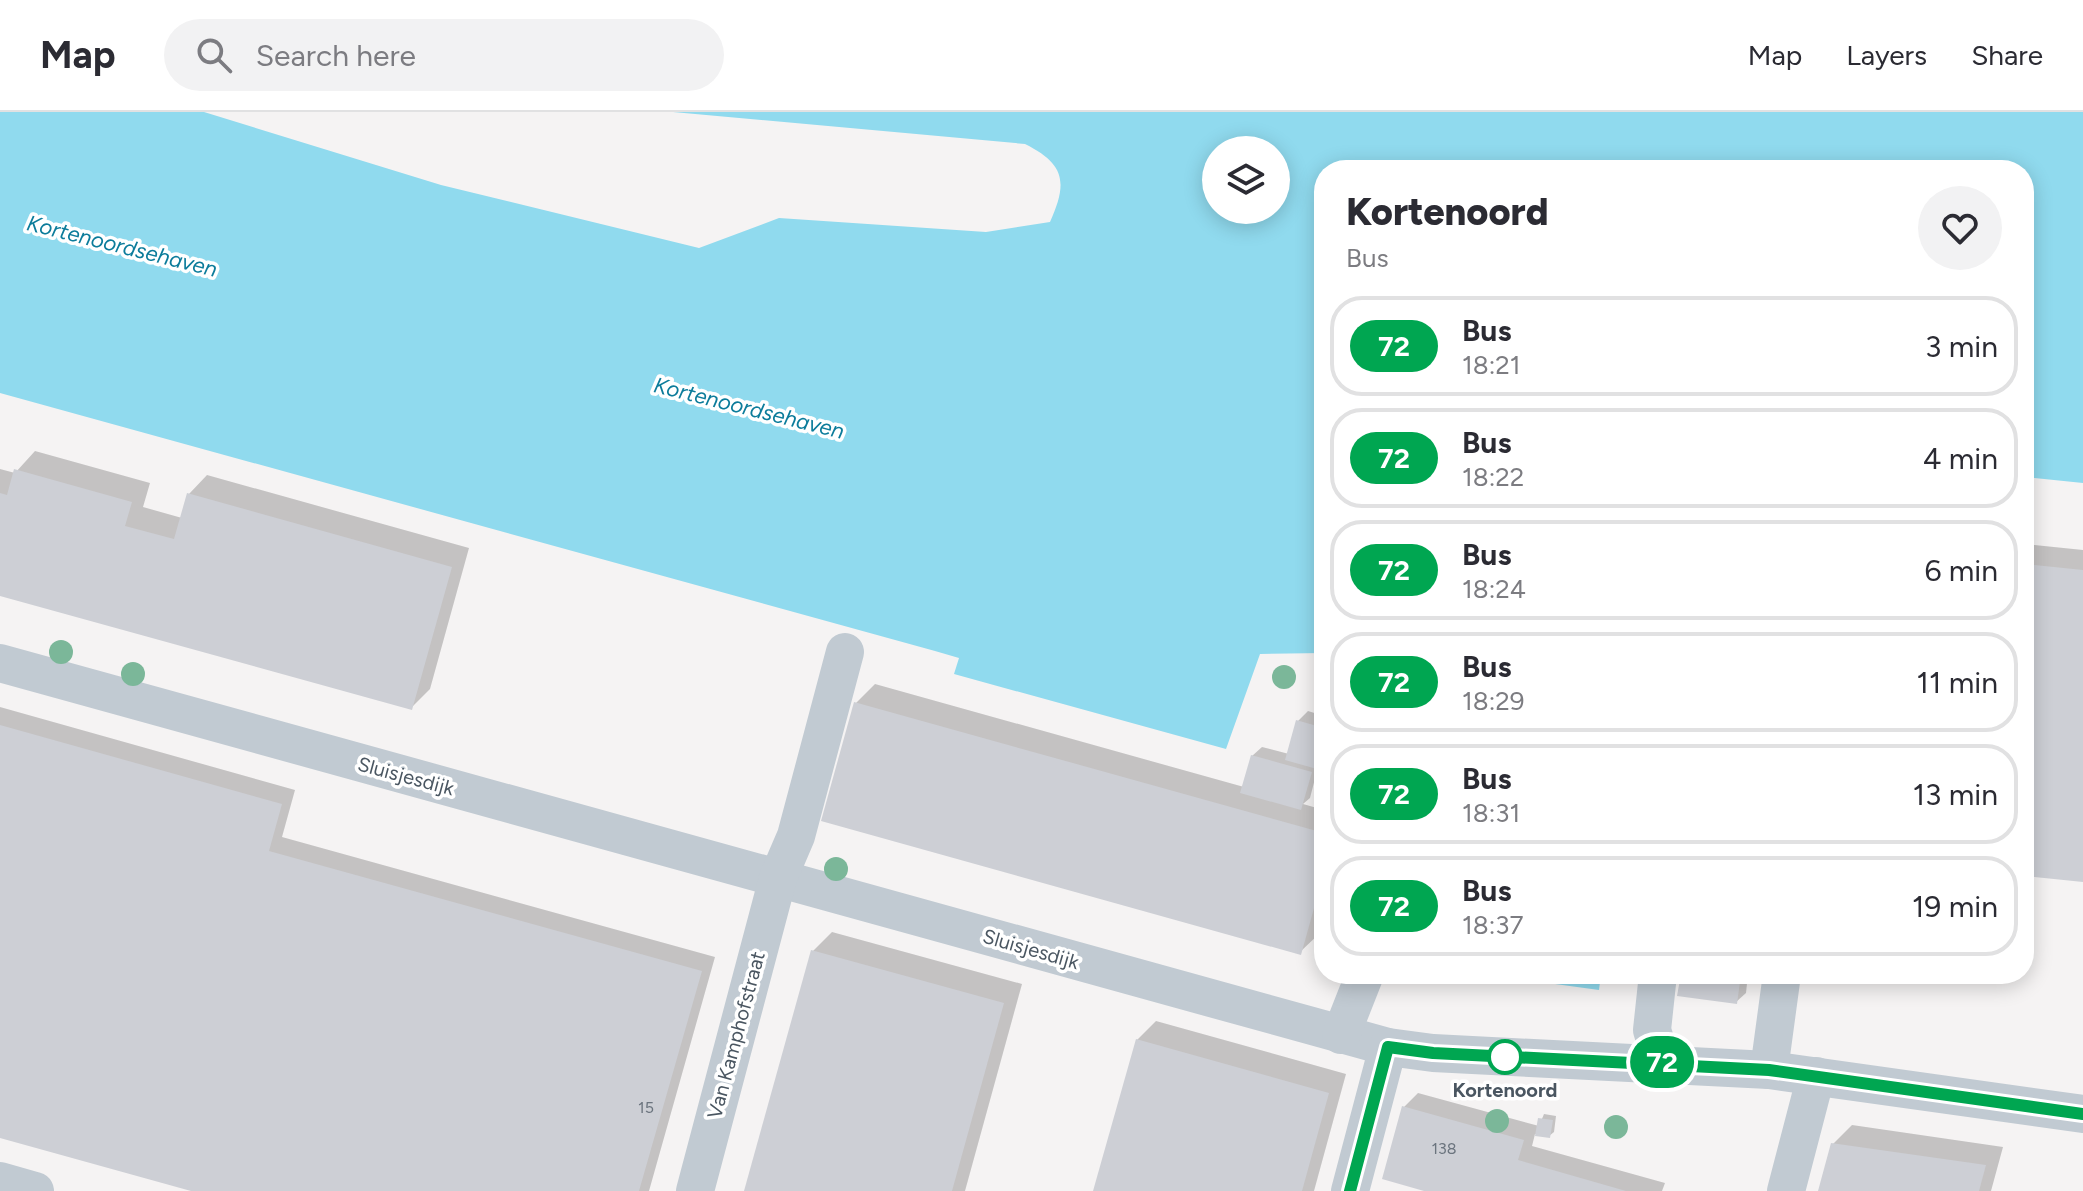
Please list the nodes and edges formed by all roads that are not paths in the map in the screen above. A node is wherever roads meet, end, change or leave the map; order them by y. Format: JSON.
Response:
{"nodes":[{"id":1,"x":845,"y":652,"type":"dead end"},
{"id":2,"x":0,"y":663,"type":"edge"},
{"id":3,"x":778,"y":878,"type":"junction"},
{"id":4,"x":1361,"y":984,"type":"edge"},
{"id":5,"x":1657,"y":984,"type":"edge"},
{"id":6,"x":1781,"y":984,"type":"edge"},
{"id":7,"x":1341,"y":1035,"type":"junction"},
{"id":8,"x":1388,"y":1047,"type":"junction"},
{"id":9,"x":1662,"y":1062,"type":"junction"},
{"id":10,"x":1769,"y":1070,"type":"junction"},
{"id":11,"x":1816,"y":1076,"type":"junction"},
{"id":12,"x":2083,"y":1114,"type":"edge"},
{"id":13,"x":0,"y":1181,"type":"edge"},
{"id":14,"x":35,"y":1191,"type":"edge"},
{"id":15,"x":695,"y":1191,"type":"edge"},
{"id":16,"x":1350,"y":1191,"type":"edge"},
{"id":17,"x":1786,"y":1191,"type":"edge"}],
"edges":[{"from":1,"to":3,"type":"street","name":"Van Kamphofstraat"},
{"from":2,"to":3,"type":"street","name":"Sluisjesdijk"},
{"from":3,"to":7,"type":"street","name":"Sluisjesdijk"},
{"from":3,"to":15,"type":"street","name":"Van Kamphofstraat"},
{"from":4,"to":7,"type":"street"},
{"from":5,"to":9,"type":"street"},
{"from":6,"to":10,"type":"street"},
{"from":7,"to":8,"type":"street","name":"Sluisjesdijk"},
{"from":8,"to":9,"type":"street","name":"Sluisjesdijk"},
{"from":8,"to":16,"type":"street"},
{"from":9,"to":10,"type":"street","name":"Sluisjesdijk"},
{"from":10,"to":11,"type":"street","name":"Sluisjesdijk"},
{"from":11,"to":12,"type":"street","name":"Sluisjesdijk"},
{"from":11,"to":17,"type":"street"},
{"from":13,"to":14,"type":"street"}]}
